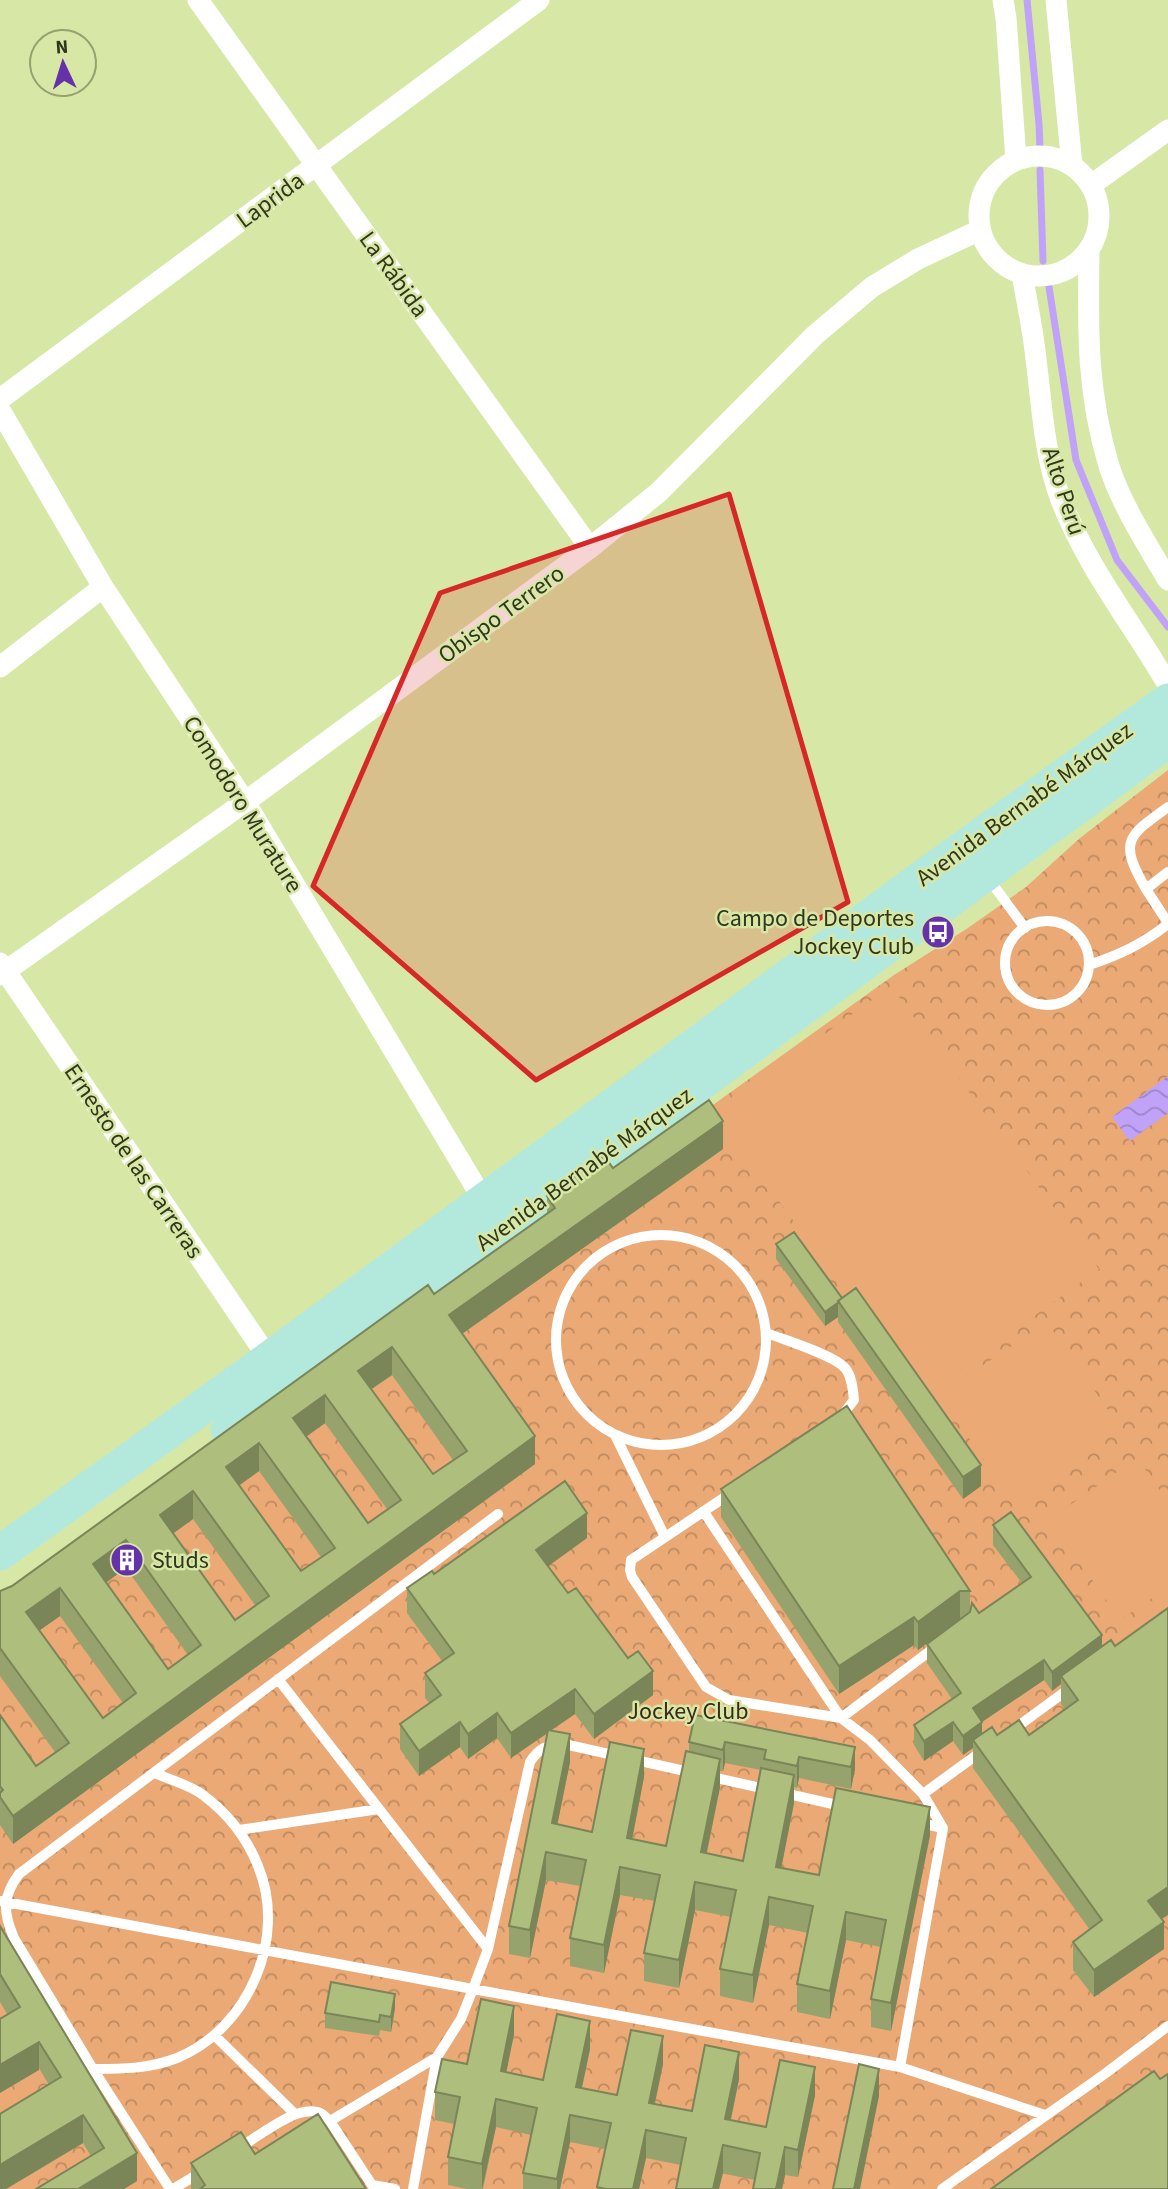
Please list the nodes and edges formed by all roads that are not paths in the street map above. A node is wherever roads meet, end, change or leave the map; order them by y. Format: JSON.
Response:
{"nodes":[{"id":1,"x":198,"y":0,"type":"edge"},
{"id":2,"x":539,"y":0,"type":"edge"},
{"id":3,"x":1003,"y":0,"type":"edge"},
{"id":4,"x":1056,"y":0,"type":"edge"},
{"id":5,"x":1168,"y":130,"type":"edge"},
{"id":6,"x":1016,"y":160,"type":"junction"},
{"id":7,"x":317,"y":166,"type":"junction"},
{"id":8,"x":1072,"y":166,"type":"junction"},
{"id":9,"x":1091,"y":185,"type":"junction"},
{"id":10,"x":980,"y":230,"type":"junction"},
{"id":11,"x":1089,"y":249,"type":"junction"},
{"id":12,"x":1022,"y":274,"type":"junction"},
{"id":13,"x":0,"y":399,"type":"edge"},
{"id":14,"x":0,"y":410,"type":"edge"},
{"id":15,"x":590,"y":548,"type":"junction"},
{"id":16,"x":1168,"y":580,"type":"edge"},
{"id":17,"x":103,"y":587,"type":"junction"},
{"id":18,"x":0,"y":667,"type":"edge"},
{"id":19,"x":1168,"y":685,"type":"edge"},
{"id":20,"x":1168,"y":701,"type":"edge"},
{"id":21,"x":1168,"y":740,"type":"edge"},
{"id":22,"x":245,"y":802,"type":"junction"},
{"id":23,"x":1168,"y":807,"type":"edge"},
{"id":24,"x":976,"y":861,"type":"junction"},
{"id":25,"x":1168,"y":872,"type":"edge"},
{"id":26,"x":1146,"y":889,"type":"junction"},
{"id":27,"x":1168,"y":923,"type":"edge"},
{"id":28,"x":1025,"y":928,"type":"junction"},
{"id":29,"x":1089,"y":965,"type":"junction"},
{"id":30,"x":2,"y":970,"type":"edge"},
{"id":31,"x":484,"y":1201,"type":"junction"},
{"id":32,"x":767,"y":1333,"type":"junction"},
{"id":33,"x":269,"y":1359,"type":"junction"},
{"id":34,"x":831,"y":1425,"type":"edge"},
{"id":35,"x":615,"y":1435,"type":"junction"},
{"id":36,"x":201,"y":1450,"type":"edge"},
{"id":37,"x":739,"y":1488,"type":"edge"},
{"id":38,"x":704,"y":1512,"type":"junction"},
{"id":39,"x":498,"y":1514,"type":"dead end"},
{"id":40,"x":665,"y":1537,"type":"junction"},
{"id":41,"x":0,"y":1553,"type":"edge"},
{"id":42,"x":944,"y":1640,"type":"edge"},
{"id":43,"x":278,"y":1679,"type":"junction"},
{"id":44,"x":1079,"y":1682,"type":"edge"},
{"id":45,"x":841,"y":1718,"type":"junction"},
{"id":46,"x":1001,"y":1738,"type":"edge"},
{"id":47,"x":990,"y":1746,"type":"edge"},
{"id":48,"x":155,"y":1773,"type":"junction"},
{"id":49,"x":923,"y":1794,"type":"junction"},
{"id":50,"x":379,"y":1809,"type":"junction"},
{"id":51,"x":862,"y":1810,"type":"edge"},
{"id":52,"x":903,"y":1819,"type":"edge"},
{"id":53,"x":943,"y":1828,"type":"junction"},
{"id":54,"x":239,"y":1830,"type":"junction"},
{"id":55,"x":3,"y":1902,"type":"edge"},
{"id":56,"x":488,"y":1949,"type":"junction"},
{"id":57,"x":265,"y":1950,"type":"junction"},
{"id":58,"x":473,"y":1989,"type":"junction"},
{"id":59,"x":1168,"y":2026,"type":"edge"},
{"id":60,"x":214,"y":2035,"type":"junction"},
{"id":61,"x":437,"y":2057,"type":"junction"},
{"id":62,"x":900,"y":2067,"type":"junction"},
{"id":63,"x":93,"y":2069,"type":"junction"},
{"id":64,"x":295,"y":2114,"type":"junction"},
{"id":65,"x":1045,"y":2115,"type":"junction"},
{"id":66,"x":330,"y":2122,"type":"junction"},
{"id":67,"x":228,"y":2155,"type":"edge"},
{"id":68,"x":217,"y":2162,"type":"edge"},
{"id":69,"x":374,"y":2187,"type":"edge"},
{"id":70,"x":172,"y":2189,"type":"edge"},
{"id":71,"x":395,"y":2189,"type":"edge"},
{"id":72,"x":413,"y":2189,"type":"edge"},
{"id":73,"x":942,"y":2189,"type":"edge"}],
"edges":[{"from":1,"to":7,"type":"street","name":"La Rábida"},
{"from":2,"to":7,"type":"street","name":"Laprida"},
{"from":3,"to":6,"type":"street"},
{"from":4,"to":8,"type":"street"},
{"from":5,"to":9,"type":"street"},
{"from":6,"to":8,"type":"street"},
{"from":6,"to":10,"type":"street"},
{"from":7,"to":13,"type":"street","name":"Laprida"},
{"from":7,"to":15,"type":"street","name":"La Rábida"},
{"from":8,"to":9,"type":"street"},
{"from":9,"to":11,"type":"street"},
{"from":10,"to":12,"type":"street"},
{"from":10,"to":15,"type":"street","name":"Obispo Terrero"},
{"from":11,"to":12,"type":"street"},
{"from":11,"to":16,"type":"street","name":"Alto Perú"},
{"from":12,"to":19,"type":"street","name":"Alto Perú"},
{"from":14,"to":17,"type":"street","name":"Comodoro Murature"},
{"from":15,"to":22,"type":"street","name":"Obispo Terrero"},
{"from":17,"to":18,"type":"street"},
{"from":17,"to":22,"type":"street","name":"Comodoro Murature"},
{"from":20,"to":24,"type":"main road","name":"Avenida Bernabé Márquez"},
{"from":21,"to":24,"type":"main road","name":"Avenida Bernabé Márquez"},
{"from":22,"to":30,"type":"street","name":"Obispo Terrero"},
{"from":22,"to":31,"type":"street","name":"Comodoro Murature"},
{"from":23,"to":26,"type":"lane"},
{"from":24,"to":28,"type":"lane"},
{"from":24,"to":31,"type":"main road","name":"Avenida Bernabé Márquez"},
{"from":24,"to":36,"type":"main road","name":"Avenida Bernabé Márquez"},
{"from":25,"to":26,"type":"lane"},
{"from":26,"to":27,"type":"lane"},
{"from":27,"to":29,"type":"lane"},
{"from":28,"to":29,"type":"lane"},
{"from":28,"to":29,"type":"lane"},
{"from":30,"to":33,"type":"street","name":"Ernesto de las Carreras"},
{"from":31,"to":33,"type":"main road","name":"Avenida Bernabé Márquez"},
{"from":32,"to":34,"type":"lane"},
{"from":32,"to":35,"type":"lane"},
{"from":32,"to":35,"type":"lane"},
{"from":33,"to":41,"type":"main road","name":"Avenida Bernabé Márquez"},
{"from":35,"to":40,"type":"lane"},
{"from":37,"to":38,"type":"lane"},
{"from":38,"to":40,"type":"lane"},
{"from":38,"to":45,"type":"lane"},
{"from":39,"to":43,"type":"lane"},
{"from":40,"to":45,"type":"lane"},
{"from":42,"to":45,"type":"lane"},
{"from":43,"to":48,"type":"lane"},
{"from":43,"to":50,"type":"lane"},
{"from":44,"to":46,"type":"lane"},
{"from":45,"to":49,"type":"lane"},
{"from":47,"to":49,"type":"lane"},
{"from":48,"to":54,"type":"lane"},
{"from":48,"to":55,"type":"lane"},
{"from":49,"to":53,"type":"lane"},
{"from":50,"to":54,"type":"lane"},
{"from":50,"to":56,"type":"lane"},
{"from":51,"to":56,"type":"lane"},
{"from":52,"to":53,"type":"lane"},
{"from":53,"to":62,"type":"lane"},
{"from":54,"to":57,"type":"lane"},
{"from":55,"to":57,"type":"lane"},
{"from":55,"to":63,"type":"lane"},
{"from":56,"to":58,"type":"lane"},
{"from":57,"to":58,"type":"lane"},
{"from":57,"to":60,"type":"lane"},
{"from":58,"to":61,"type":"lane"},
{"from":58,"to":62,"type":"lane"},
{"from":59,"to":65,"type":"lane"},
{"from":60,"to":63,"type":"lane"},
{"from":60,"to":64,"type":"lane"},
{"from":61,"to":66,"type":"lane"},
{"from":61,"to":72,"type":"lane"},
{"from":62,"to":65,"type":"lane"},
{"from":63,"to":70,"type":"lane"},
{"from":64,"to":66,"type":"lane"},
{"from":64,"to":67,"type":"lane"},
{"from":65,"to":73,"type":"lane"},
{"from":66,"to":69,"type":"lane"},
{"from":68,"to":70,"type":"lane"},
{"from":69,"to":71,"type":"lane"}]}
